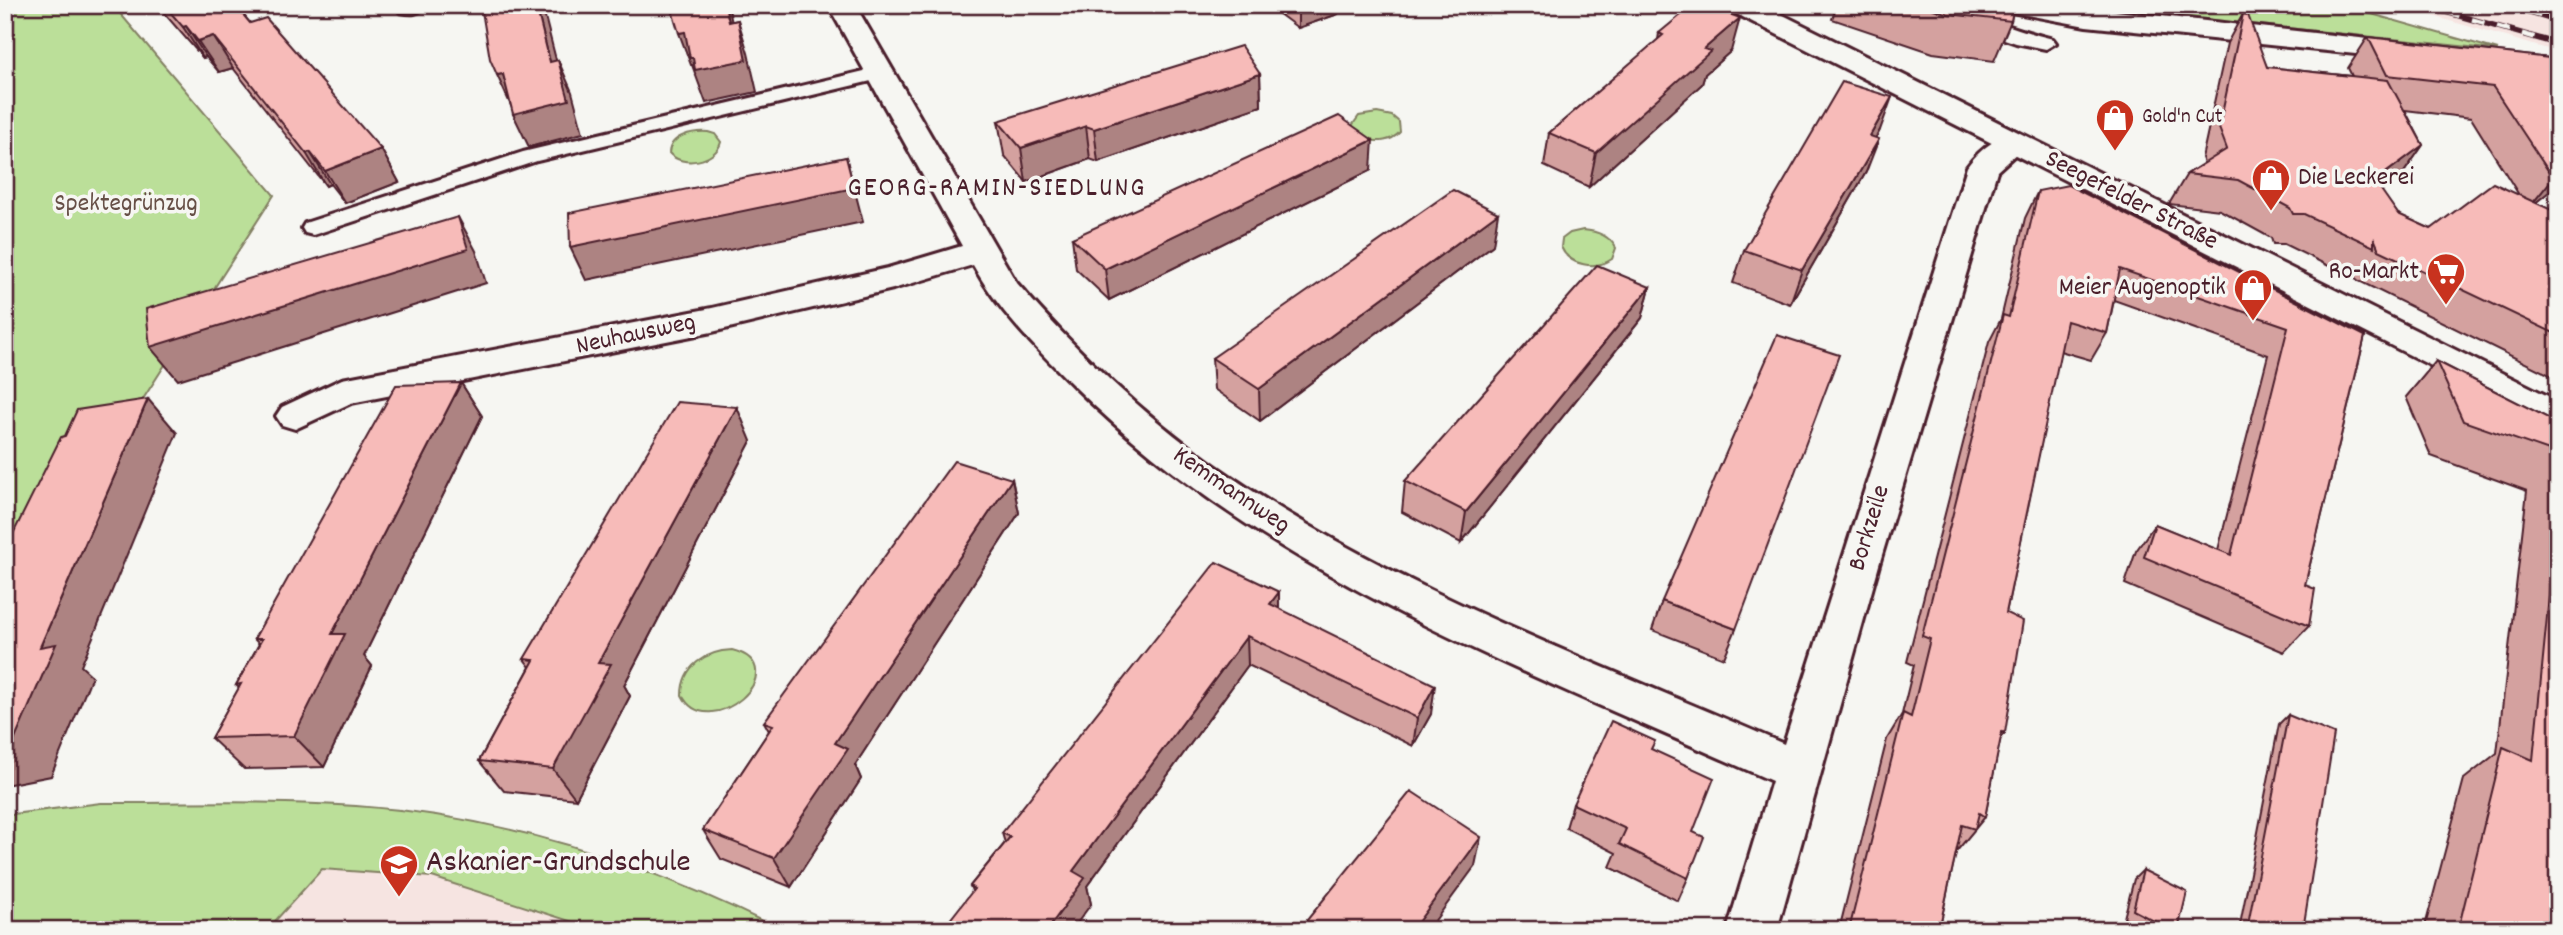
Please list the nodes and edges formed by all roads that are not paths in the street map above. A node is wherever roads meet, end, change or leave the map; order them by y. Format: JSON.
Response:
{"nodes":[{"id":1,"x":841,"y":5,"type":"edge"},
{"id":2,"x":1741,"y":5,"type":"edge"},
{"id":3,"x":1924,"y":5,"type":"edge"},
{"id":4,"x":2016,"y":5,"type":"edge"},
{"id":5,"x":2046,"y":43,"type":"dead end"},
{"id":6,"x":2437,"y":55,"type":"edge"},
{"id":7,"x":881,"y":73,"type":"junction"},
{"id":8,"x":2014,"y":142,"type":"junction"},
{"id":9,"x":313,"y":228,"type":"dead end"},
{"id":10,"x":979,"y":252,"type":"junction"},
{"id":11,"x":295,"y":416,"type":"dead end"},
{"id":12,"x":2558,"y":417,"type":"edge"},
{"id":13,"x":1798,"y":771,"type":"junction"},
{"id":14,"x":1752,"y":930,"type":"edge"}],
"edges":[{"from":1,"to":7,"type":"street","name":"Kemmannweg"},
{"from":2,"to":8,"type":"street","name":"Seegefelder Straße"},
{"from":3,"to":5,"type":"lane"},
{"from":4,"to":6,"type":"street"},
{"from":7,"to":9,"type":"lane"},
{"from":7,"to":10,"type":"street","name":"Kemmannweg"},
{"from":8,"to":12,"type":"street","name":"Seegefelder Straße"},
{"from":8,"to":13,"type":"street","name":"Borkzeile"},
{"from":10,"to":11,"type":"street","name":"Neuhausweg"},
{"from":10,"to":13,"type":"street","name":"Kemmannweg"},
{"from":13,"to":14,"type":"street","name":"Borkzeile"}]}
